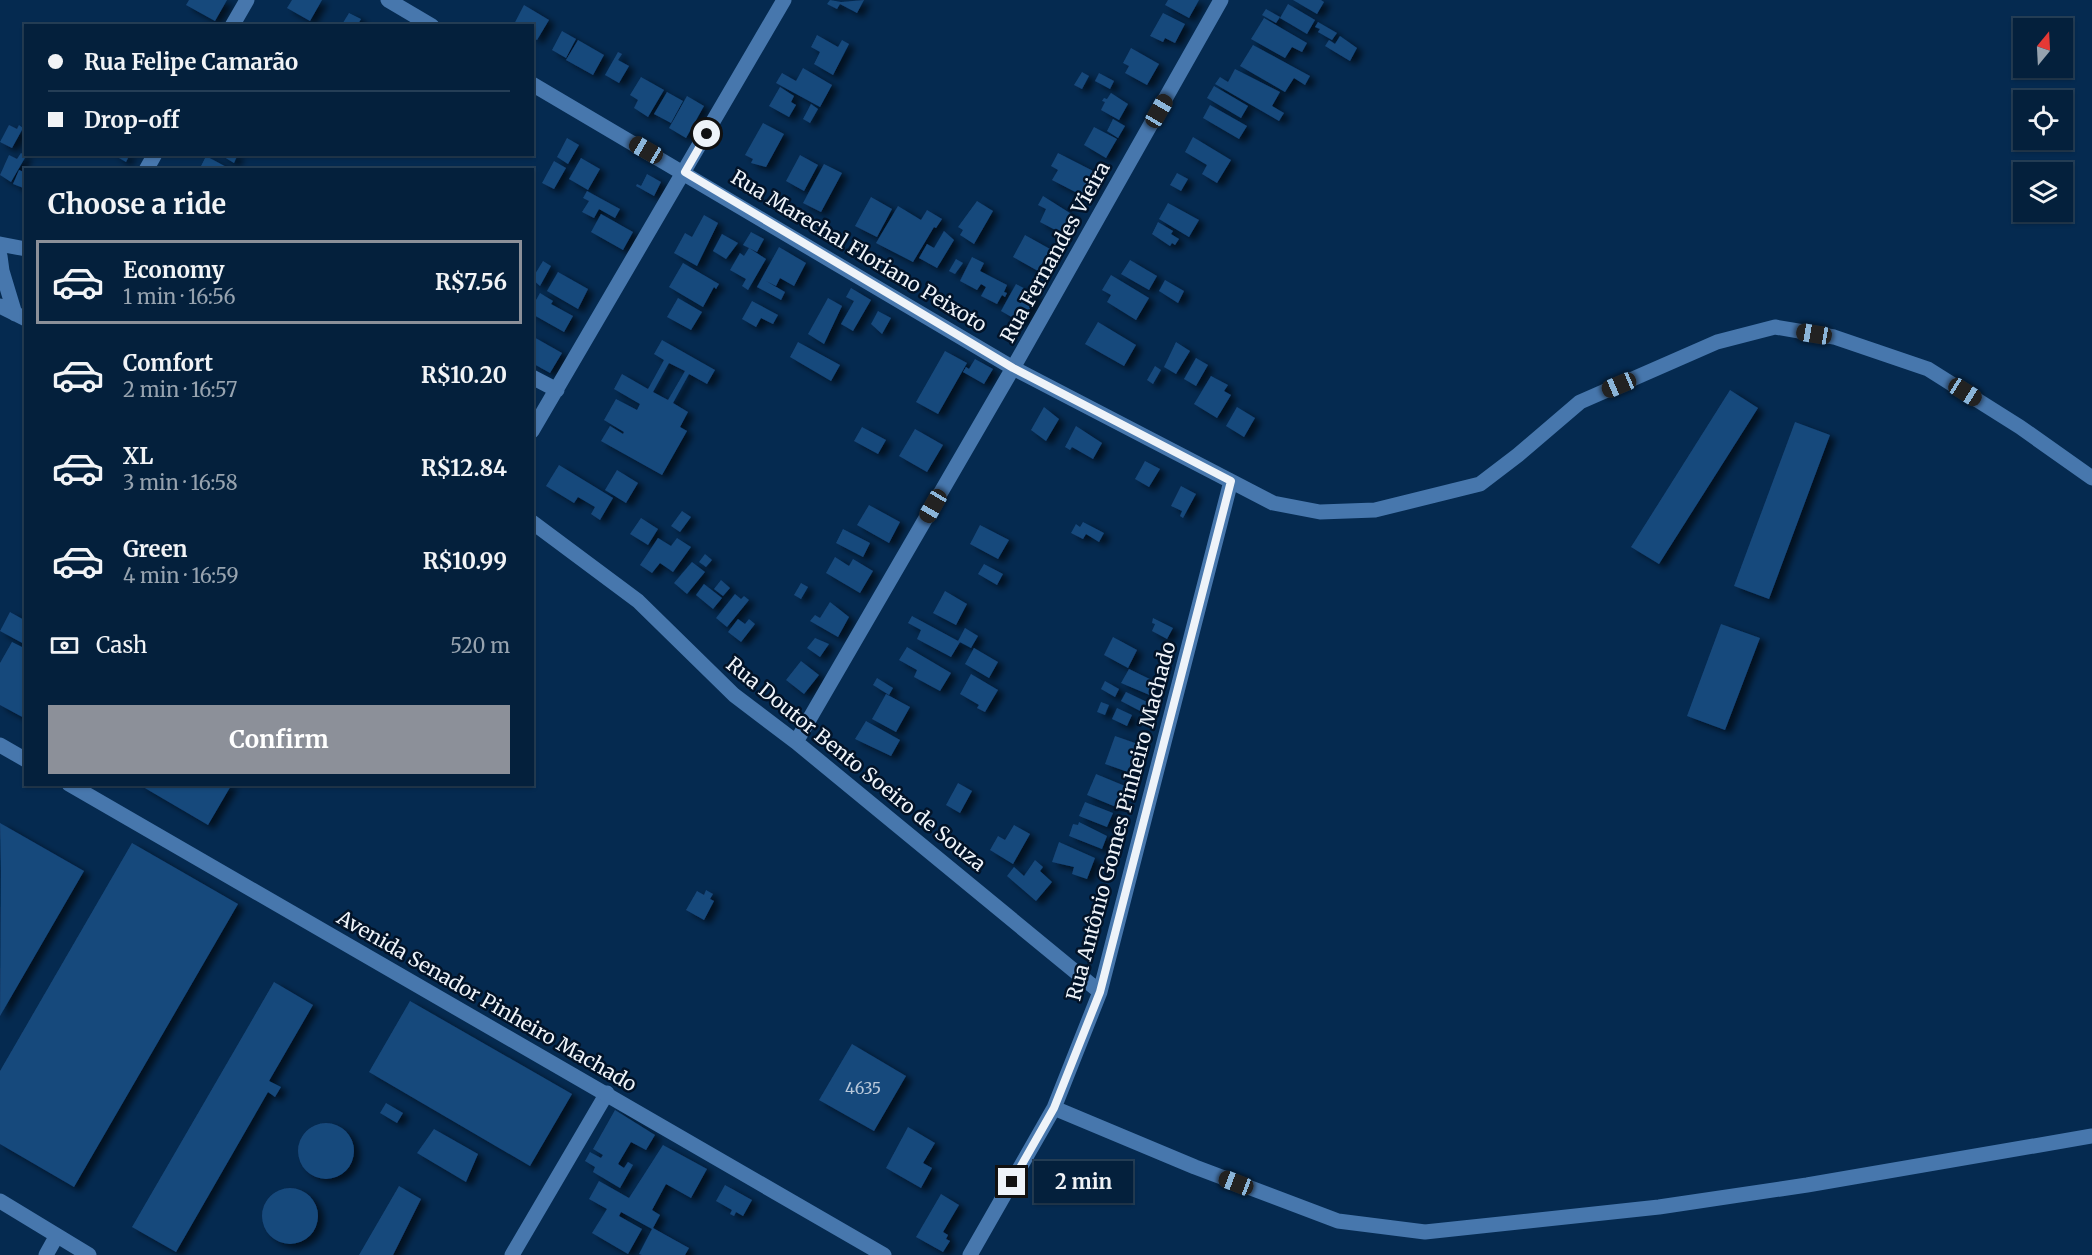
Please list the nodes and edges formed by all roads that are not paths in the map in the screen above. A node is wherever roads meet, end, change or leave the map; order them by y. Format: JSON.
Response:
{"nodes":[{"id":1,"x":247,"y":0,"type":"edge"},
{"id":2,"x":388,"y":0,"type":"edge"},
{"id":3,"x":784,"y":0,"type":"edge"},
{"id":4,"x":1221,"y":0,"type":"edge"},
{"id":5,"x":232,"y":24,"type":"edge"},
{"id":6,"x":429,"y":24,"type":"edge"},
{"id":7,"x":534,"y":85,"type":"edge"},
{"id":8,"x":685,"y":172,"type":"junction"},
{"id":9,"x":0,"y":244,"type":"edge"},
{"id":10,"x":24,"y":249,"type":"edge"},
{"id":11,"x":0,"y":256,"type":"edge"},
{"id":12,"x":0,"y":306,"type":"edge"},
{"id":13,"x":20,"y":316,"type":"edge"},
{"id":14,"x":1013,"y":368,"type":"junction"},
{"id":15,"x":534,"y":378,"type":"edge"},
{"id":16,"x":558,"y":390,"type":"junction"},
{"id":17,"x":534,"y":428,"type":"edge"},
{"id":18,"x":2092,"y":478,"type":"edge"},
{"id":19,"x":1231,"y":481,"type":"junction"},
{"id":20,"x":534,"y":523,"type":"edge"},
{"id":21,"x":796,"y":742,"type":"junction"},
{"id":22,"x":0,"y":745,"type":"edge"},
{"id":23,"x":24,"y":759,"type":"edge"},
{"id":24,"x":72,"y":786,"type":"edge"},
{"id":25,"x":1100,"y":992,"type":"junction"},
{"id":26,"x":607,"y":1093,"type":"junction"},
{"id":27,"x":1054,"y":1108,"type":"junction"},
{"id":28,"x":2092,"y":1136,"type":"edge"},
{"id":29,"x":0,"y":1201,"type":"edge"},
{"id":30,"x":56,"y":1237,"type":"junction"},
{"id":31,"x":46,"y":1255,"type":"edge"},
{"id":32,"x":89,"y":1255,"type":"edge"},
{"id":33,"x":512,"y":1255,"type":"edge"},
{"id":34,"x":884,"y":1255,"type":"edge"},
{"id":35,"x":970,"y":1255,"type":"edge"}],
"edges":[{"from":1,"to":5,"type":"street"},
{"from":2,"to":6,"type":"street"},
{"from":3,"to":8,"type":"street"},
{"from":4,"to":14,"type":"street","name":"Rua Fernandes Vieira"},
{"from":7,"to":8,"type":"street","name":"Rua Marechal Floriano Peixoto"},
{"from":8,"to":14,"type":"street","name":"Rua Marechal Floriano Peixoto"},
{"from":8,"to":16,"type":"street"},
{"from":9,"to":10,"type":"street"},
{"from":11,"to":13,"type":"street"},
{"from":12,"to":13,"type":"street"},
{"from":14,"to":19,"type":"street","name":"Rua Marechal Floriano Peixoto"},
{"from":14,"to":21,"type":"street","name":"Rua Fernandes Vieira"},
{"from":15,"to":16,"type":"street"},
{"from":16,"to":17,"type":"street"},
{"from":18,"to":19,"type":"street","name":"Rua Marechal Floriano Peixoto"},
{"from":19,"to":25,"type":"street","name":"Rua Antônio Gomes Pinheiro Machado"},
{"from":20,"to":21,"type":"street","name":"Rua Doutor Bento Soeiro de Souza"},
{"from":21,"to":25,"type":"street","name":"Rua Doutor Bento Soeiro de Souza"},
{"from":22,"to":23,"type":"street"},
{"from":24,"to":26,"type":"street","name":"Avenida Senador Pinheiro Machado"},
{"from":25,"to":27,"type":"street","name":"Rua Antônio Gomes Pinheiro Machado"},
{"from":26,"to":33,"type":"street"},
{"from":26,"to":34,"type":"street","name":"Avenida Senador Pinheiro Machado"},
{"from":27,"to":28,"type":"street"},
{"from":27,"to":35,"type":"street","name":"Rua Antônio Gomes Pinheiro Machado"},
{"from":29,"to":30,"type":"street"},
{"from":30,"to":31,"type":"street"},
{"from":30,"to":32,"type":"street"}]}
